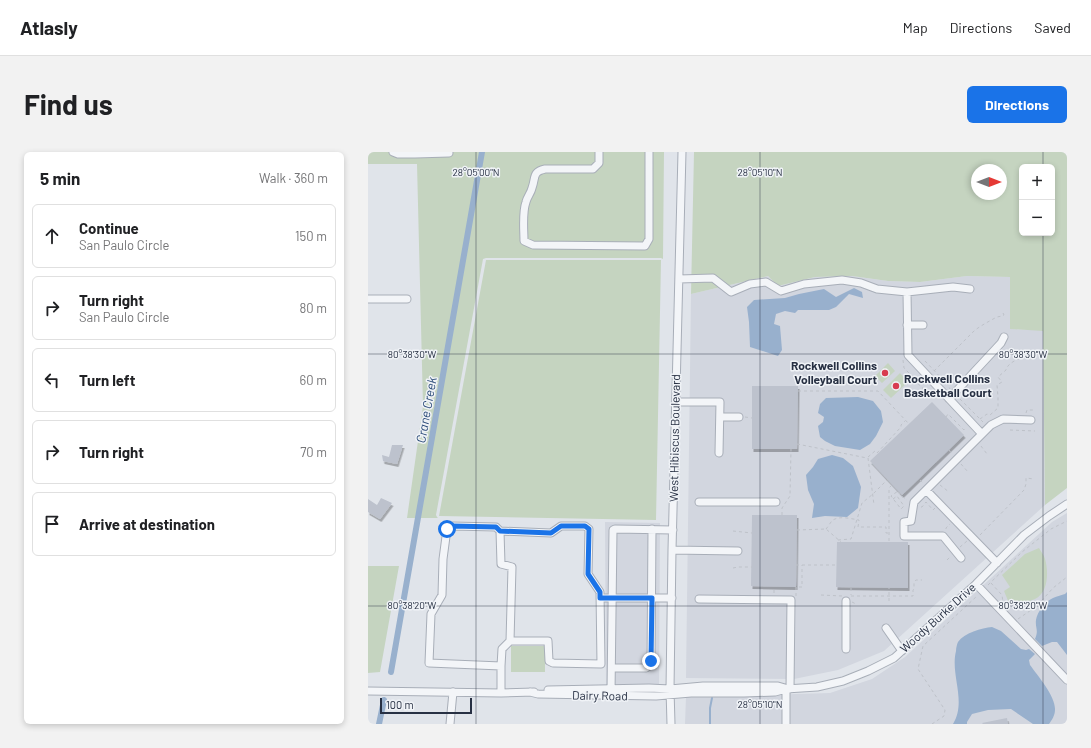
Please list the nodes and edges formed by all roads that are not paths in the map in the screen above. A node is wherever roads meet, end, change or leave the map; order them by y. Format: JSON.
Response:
{"nodes":[{"id":1,"x":393,"y":152,"type":"edge"},
{"id":2,"x":599,"y":152,"type":"edge"},
{"id":3,"x":649,"y":152,"type":"edge"},
{"id":4,"x":682,"y":152,"type":"edge"},
{"id":5,"x":415,"y":153,"type":"edge"},
{"id":6,"x":449,"y":153,"type":"edge"},
{"id":7,"x":679,"y":280,"type":"junction"},
{"id":8,"x":970,"y":289,"type":"dead end"},
{"id":9,"x":907,"y":292,"type":"junction"},
{"id":10,"x":368,"y":299,"type":"edge"},
{"id":11,"x":407,"y":299,"type":"dead end"},
{"id":12,"x":907,"y":325,"type":"junction"},
{"id":13,"x":923,"y":325,"type":"dead end"},
{"id":14,"x":1004,"y":337,"type":"dead end"},
{"id":15,"x":949,"y":399,"type":"junction"},
{"id":16,"x":676,"y":402,"type":"junction"},
{"id":17,"x":720,"y":417,"type":"junction"},
{"id":18,"x":739,"y":418,"type":"dead end"},
{"id":19,"x":1031,"y":420,"type":"dead end"},
{"id":20,"x":982,"y":434,"type":"junction"},
{"id":21,"x":719,"y":453,"type":"dead end"},
{"id":22,"x":926,"y":487,"type":"junction"},
{"id":23,"x":699,"y":502,"type":"dead end"},
{"id":24,"x":776,"y":502,"type":"dead end"},
{"id":25,"x":1067,"y":504,"type":"edge"},
{"id":26,"x":652,"y":529,"type":"junction"},
{"id":27,"x":673,"y":530,"type":"junction"},
{"id":28,"x":500,"y":531,"type":"junction"},
{"id":29,"x":672,"y":550,"type":"junction"},
{"id":30,"x":738,"y":550,"type":"dead end"},
{"id":31,"x":961,"y":558,"type":"dead end"},
{"id":32,"x":997,"y":563,"type":"junction"},
{"id":33,"x":976,"y":584,"type":"junction"},
{"id":34,"x":847,"y":597,"type":"road end"},
{"id":35,"x":600,"y":598,"type":"junction"},
{"id":36,"x":612,"y":598,"type":"junction"},
{"id":37,"x":652,"y":598,"type":"junction"},
{"id":38,"x":672,"y":598,"type":"junction"},
{"id":39,"x":699,"y":599,"type":"dead end"},
{"id":40,"x":886,"y":628,"type":"dead end"},
{"id":41,"x":510,"y":641,"type":"junction"},
{"id":42,"x":846,"y":649,"type":"dead end"},
{"id":43,"x":902,"y":651,"type":"junction"},
{"id":44,"x":501,"y":666,"type":"junction"},
{"id":45,"x":612,"y":668,"type":"junction"},
{"id":46,"x":1067,"y":680,"type":"edge"},
{"id":47,"x":788,"y":689,"type":"junction"},
{"id":48,"x":368,"y":691,"type":"edge"},
{"id":49,"x":453,"y":692,"type":"junction"},
{"id":50,"x":670,"y":692,"type":"junction"},
{"id":51,"x":501,"y":693,"type":"junction"},
{"id":52,"x":611,"y":693,"type":"junction"},
{"id":53,"x":450,"y":724,"type":"edge"},
{"id":54,"x":670,"y":724,"type":"edge"},
{"id":55,"x":786,"y":724,"type":"edge"}],
"edges":[{"from":1,"to":5,"type":"street"},
{"from":2,"to":3,"type":"street"},
{"from":4,"to":7,"type":"street","name":"West Hibiscus Boulevard"},
{"from":5,"to":6,"type":"street"},
{"from":7,"to":9,"type":"street"},
{"from":7,"to":16,"type":"street","name":"West Hibiscus Boulevard"},
{"from":8,"to":9,"type":"street"},
{"from":9,"to":12,"type":"street"},
{"from":10,"to":11,"type":"street"},
{"from":12,"to":13,"type":"street"},
{"from":12,"to":15,"type":"street"},
{"from":14,"to":15,"type":"street"},
{"from":15,"to":20,"type":"street"},
{"from":16,"to":17,"type":"street"},
{"from":16,"to":27,"type":"street","name":"West Hibiscus Boulevard"},
{"from":17,"to":18,"type":"street"},
{"from":17,"to":21,"type":"street"},
{"from":19,"to":20,"type":"street"},
{"from":20,"to":22,"type":"street"},
{"from":22,"to":31,"type":"street"},
{"from":22,"to":32,"type":"street"},
{"from":23,"to":24,"type":"street"},
{"from":25,"to":32,"type":"street","name":"Woody Burke Drive"},
{"from":26,"to":27,"type":"street"},
{"from":26,"to":36,"type":"street"},
{"from":26,"to":37,"type":"street"},
{"from":27,"to":29,"type":"street","name":"West Hibiscus Boulevard"},
{"from":28,"to":35,"type":"street"},
{"from":28,"to":41,"type":"street"},
{"from":28,"to":44,"type":"street"},
{"from":29,"to":30,"type":"street"},
{"from":29,"to":38,"type":"street","name":"West Hibiscus Boulevard"},
{"from":32,"to":33,"type":"street","name":"Woody Burke Drive"},
{"from":33,"to":43,"type":"street","name":"Woody Burke Drive"},
{"from":33,"to":46,"type":"street"},
{"from":34,"to":42,"type":"street"},
{"from":35,"to":36,"type":"street"},
{"from":35,"to":41,"type":"street"},
{"from":36,"to":37,"type":"street"},
{"from":36,"to":45,"type":"street"},
{"from":37,"to":38,"type":"street"},
{"from":37,"to":45,"type":"street"},
{"from":38,"to":50,"type":"street","name":"West Hibiscus Boulevard"},
{"from":39,"to":47,"type":"street"},
{"from":40,"to":43,"type":"street"},
{"from":41,"to":44,"type":"street"},
{"from":43,"to":47,"type":"street","name":"Woody Burke Drive"},
{"from":44,"to":51,"type":"street"},
{"from":45,"to":52,"type":"street"},
{"from":47,"to":50,"type":"street","name":"Woody Burke Drive"},
{"from":47,"to":55,"type":"street"},
{"from":48,"to":49,"type":"street","name":"Dairy Road"},
{"from":49,"to":51,"type":"street","name":"Dairy Road"},
{"from":49,"to":53,"type":"street"},
{"from":50,"to":52,"type":"street","name":"Dairy Road"},
{"from":50,"to":54,"type":"street","name":"West Hibiscus Boulevard"},
{"from":51,"to":52,"type":"street","name":"Dairy Road"}]}
